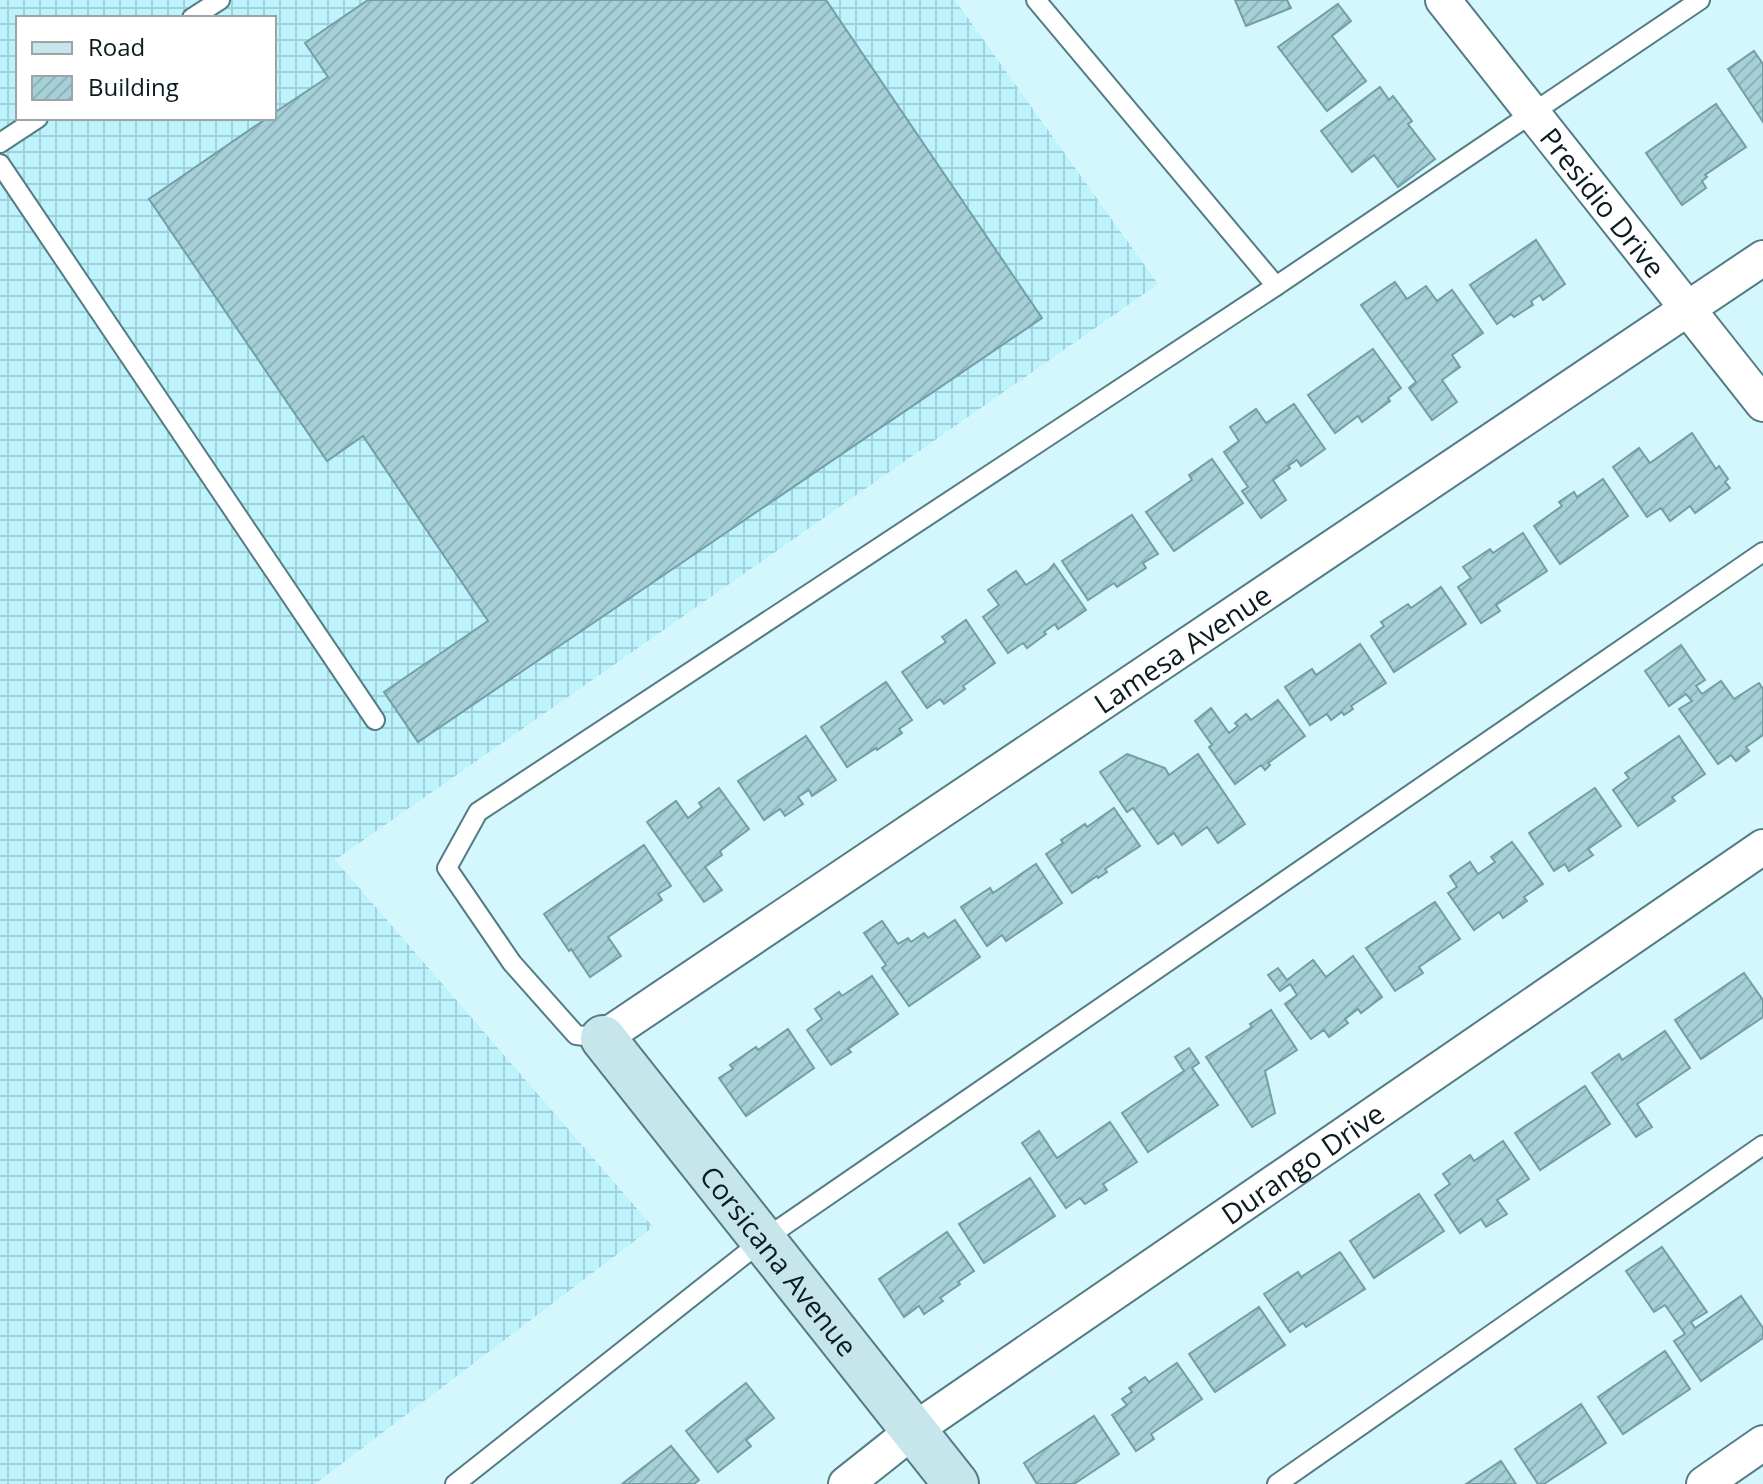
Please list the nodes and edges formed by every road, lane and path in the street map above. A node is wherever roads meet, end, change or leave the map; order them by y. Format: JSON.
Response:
{"nodes":[{"id":1,"x":220,"y":0,"type":"edge"},
{"id":2,"x":1036,"y":0,"type":"edge"},
{"id":3,"x":1443,"y":0,"type":"edge"},
{"id":4,"x":1700,"y":0,"type":"edge"},
{"id":5,"x":195,"y":16,"type":"edge"},
{"id":6,"x":1532,"y":112,"type":"junction"},
{"id":7,"x":35,"y":120,"type":"edge"},
{"id":8,"x":0,"y":143,"type":"edge"},
{"id":9,"x":0,"y":164,"type":"edge"},
{"id":10,"x":1763,"y":258,"type":"edge"},
{"id":11,"x":1276,"y":286,"type":"junction"},
{"id":12,"x":1688,"y":310,"type":"junction"},
{"id":13,"x":1763,"y":404,"type":"edge"},
{"id":14,"x":1763,"y":552,"type":"edge"},
{"id":15,"x":375,"y":720,"type":"dead end"},
{"id":16,"x":1763,"y":847,"type":"edge"},
{"id":17,"x":603,"y":1038,"type":"junction"},
{"id":18,"x":1763,"y":1145,"type":"edge"},
{"id":19,"x":763,"y":1240,"type":"junction"},
{"id":20,"x":914,"y":1430,"type":"junction"},
{"id":21,"x":1763,"y":1443,"type":"edge"},
{"id":22,"x":455,"y":1484,"type":"edge"},
{"id":23,"x":846,"y":1484,"type":"edge"},
{"id":24,"x":956,"y":1484,"type":"edge"},
{"id":25,"x":1277,"y":1484,"type":"edge"},
{"id":26,"x":1704,"y":1484,"type":"edge"}],
"edges":[{"from":1,"to":5,"type":"lane"},
{"from":2,"to":11,"type":"lane"},
{"from":3,"to":6,"type":"street","name":"Presidio Drive"},
{"from":4,"to":6,"type":"lane"},
{"from":6,"to":11,"type":"lane"},
{"from":6,"to":12,"type":"street","name":"Presidio Drive"},
{"from":7,"to":8,"type":"lane"},
{"from":9,"to":15,"type":"lane"},
{"from":10,"to":12,"type":"street","name":"Lamesa Avenue"},
{"from":11,"to":17,"type":"lane"},
{"from":12,"to":13,"type":"street","name":"Presidio Drive"},
{"from":12,"to":17,"type":"street","name":"Lamesa Avenue"},
{"from":14,"to":19,"type":"lane"},
{"from":16,"to":20,"type":"street","name":"Durango Drive"},
{"from":17,"to":19,"type":"street","name":"Corsicana Avenue"},
{"from":18,"to":25,"type":"lane"},
{"from":19,"to":20,"type":"street","name":"Corsicana Avenue"},
{"from":19,"to":22,"type":"lane"},
{"from":20,"to":23,"type":"street","name":"Durango Drive"},
{"from":20,"to":24,"type":"street","name":"Corsicana Avenue"},
{"from":21,"to":26,"type":"street"}]}
